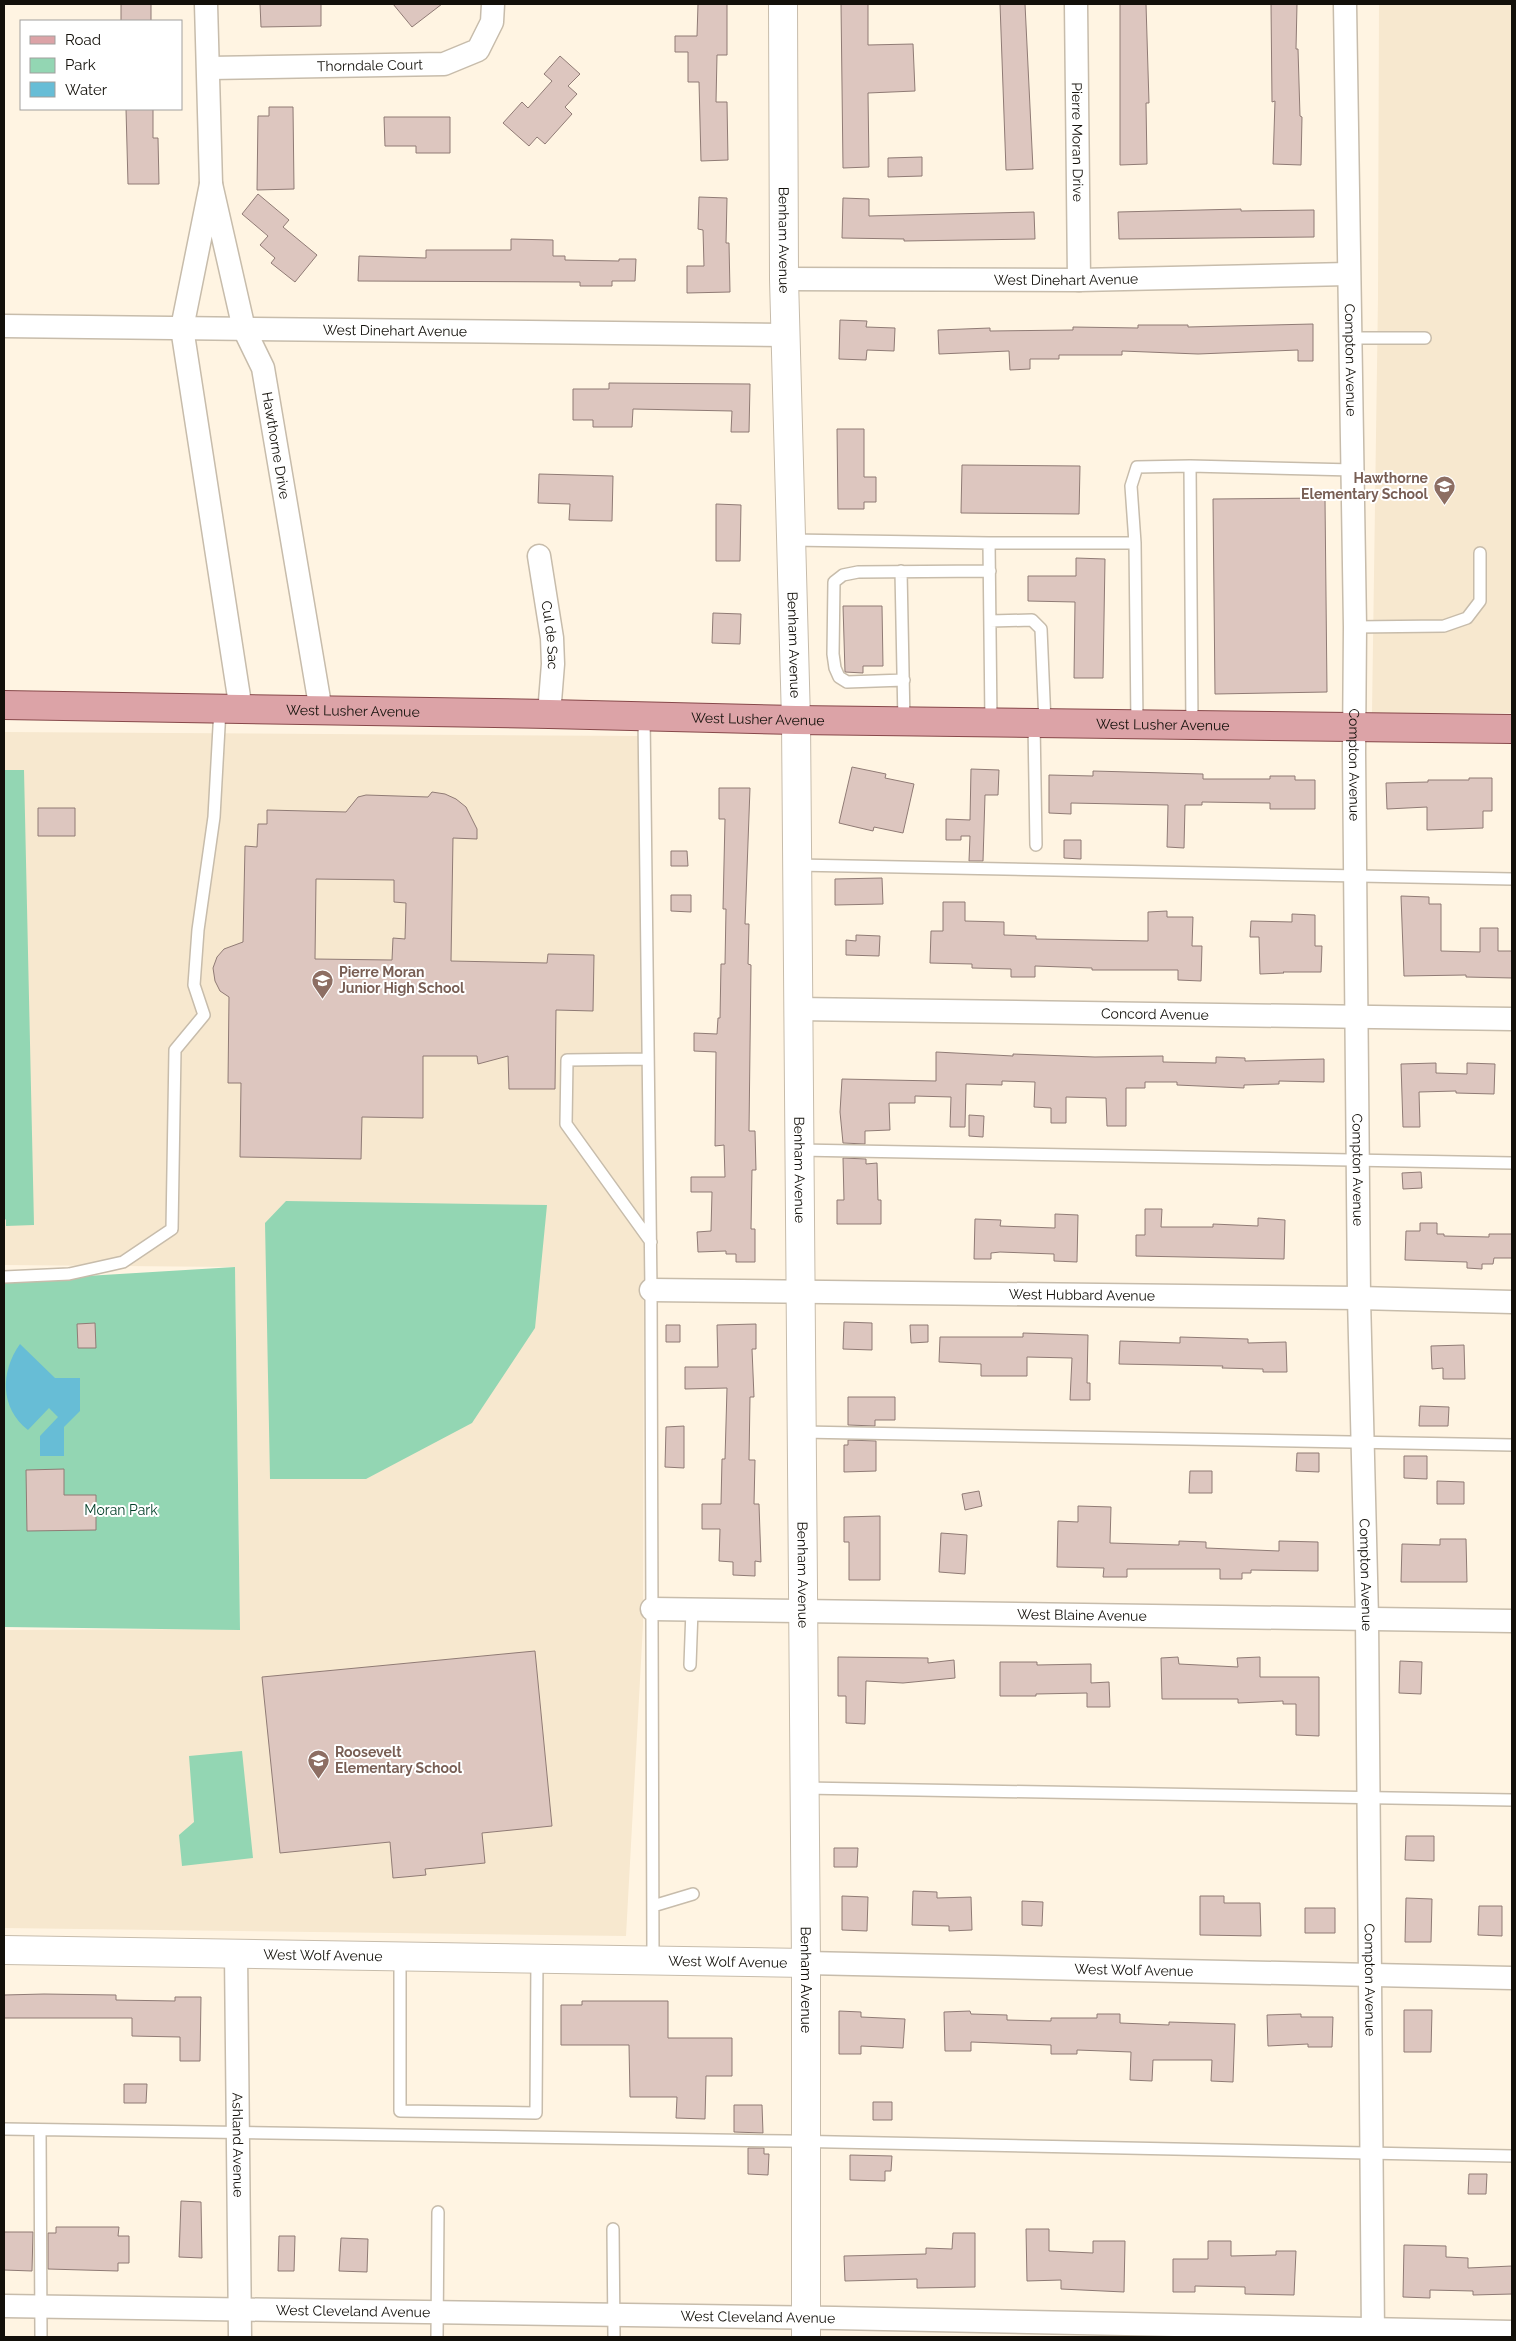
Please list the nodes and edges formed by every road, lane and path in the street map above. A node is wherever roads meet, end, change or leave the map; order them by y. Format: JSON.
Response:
{"nodes":[{"id":1,"x":206,"y":4,"type":"edge"},
{"id":2,"x":493,"y":4,"type":"edge"},
{"id":3,"x":783,"y":4,"type":"edge"},
{"id":4,"x":1076,"y":4,"type":"edge"},
{"id":5,"x":1345,"y":4,"type":"edge"},
{"id":6,"x":209,"y":68,"type":"junction"},
{"id":7,"x":211,"y":184,"type":"junction"},
{"id":8,"x":1348,"y":274,"type":"junction"},
{"id":9,"x":784,"y":280,"type":"junction"},
{"id":10,"x":1079,"y":280,"type":"junction"},
{"id":11,"x":4,"y":326,"type":"edge"},
{"id":12,"x":182,"y":328,"type":"junction"},
{"id":13,"x":244,"y":329,"type":"junction"},
{"id":14,"x":786,"y":336,"type":"junction"},
{"id":15,"x":1351,"y":338,"type":"junction"},
{"id":16,"x":1424,"y":338,"type":"dead end"},
{"id":17,"x":1190,"y":466,"type":"junction"},
{"id":18,"x":1353,"y":470,"type":"junction"},
{"id":19,"x":791,"y":540,"type":"junction"},
{"id":20,"x":989,"y":543,"type":"junction"},
{"id":21,"x":1135,"y":543,"type":"junction"},
{"id":22,"x":1480,"y":553,"type":"dead end"},
{"id":23,"x":539,"y":556,"type":"dead end"},
{"id":24,"x":901,"y":571,"type":"junction"},
{"id":25,"x":990,"y":571,"type":"junction"},
{"id":26,"x":990,"y":621,"type":"junction"},
{"id":27,"x":1355,"y":627,"type":"junction"},
{"id":28,"x":904,"y":680,"type":"junction"},
{"id":29,"x":4,"y":705,"type":"edge"},
{"id":30,"x":230,"y":710,"type":"junction"},
{"id":31,"x":321,"y":711,"type":"junction"},
{"id":32,"x":549,"y":714,"type":"junction"},
{"id":33,"x":644,"y":716,"type":"junction"},
{"id":34,"x":796,"y":720,"type":"junction"},
{"id":35,"x":904,"y":722,"type":"junction"},
{"id":36,"x":991,"y":722,"type":"junction"},
{"id":37,"x":1039,"y":723,"type":"junction"},
{"id":38,"x":1137,"y":724,"type":"junction"},
{"id":39,"x":1192,"y":725,"type":"junction"},
{"id":40,"x":1356,"y":726,"type":"junction"},
{"id":41,"x":1512,"y":729,"type":"edge"},
{"id":42,"x":1036,"y":845,"type":"dead end"},
{"id":43,"x":796,"y":865,"type":"junction"},
{"id":44,"x":1356,"y":876,"type":"junction"},
{"id":45,"x":1512,"y":879,"type":"edge"},
{"id":46,"x":797,"y":1009,"type":"junction"},
{"id":47,"x":1358,"y":1017,"type":"junction"},
{"id":48,"x":1512,"y":1020,"type":"edge"},
{"id":49,"x":648,"y":1059,"type":"junction"},
{"id":50,"x":799,"y":1150,"type":"junction"},
{"id":51,"x":1358,"y":1160,"type":"junction"},
{"id":52,"x":1512,"y":1163,"type":"edge"},
{"id":53,"x":651,"y":1242,"type":"junction"},
{"id":54,"x":4,"y":1277,"type":"edge"},
{"id":55,"x":652,"y":1290,"type":"junction"},
{"id":56,"x":801,"y":1291,"type":"junction"},
{"id":57,"x":1359,"y":1298,"type":"junction"},
{"id":58,"x":1512,"y":1302,"type":"edge"},
{"id":59,"x":802,"y":1432,"type":"junction"},
{"id":60,"x":1362,"y":1443,"type":"junction"},
{"id":61,"x":1512,"y":1445,"type":"edge"},
{"id":62,"x":652,"y":1609,"type":"junction"},
{"id":63,"x":692,"y":1610,"type":"junction"},
{"id":64,"x":803,"y":1611,"type":"junction"},
{"id":65,"x":1367,"y":1618,"type":"junction"},
{"id":66,"x":1512,"y":1620,"type":"edge"},
{"id":67,"x":690,"y":1665,"type":"dead end"},
{"id":68,"x":804,"y":1788,"type":"junction"},
{"id":69,"x":1368,"y":1797,"type":"junction"},
{"id":70,"x":1512,"y":1800,"type":"edge"},
{"id":71,"x":693,"y":1894,"type":"dead end"},
{"id":72,"x":653,"y":1906,"type":"junction"},
{"id":73,"x":4,"y":1950,"type":"edge"},
{"id":74,"x":236,"y":1953,"type":"junction"},
{"id":75,"x":400,"y":1956,"type":"junction"},
{"id":76,"x":537,"y":1958,"type":"junction"},
{"id":77,"x":653,"y":1960,"type":"junction"},
{"id":78,"x":806,"y":1963,"type":"junction"},
{"id":79,"x":1369,"y":1975,"type":"junction"},
{"id":80,"x":1512,"y":1978,"type":"edge"},
{"id":81,"x":4,"y":2129,"type":"edge"},
{"id":82,"x":40,"y":2130,"type":"junction"},
{"id":83,"x":239,"y":2134,"type":"junction"},
{"id":84,"x":806,"y":2142,"type":"junction"},
{"id":85,"x":1372,"y":2153,"type":"junction"},
{"id":86,"x":1512,"y":2156,"type":"edge"},
{"id":87,"x":438,"y":2212,"type":"dead end"},
{"id":88,"x":613,"y":2229,"type":"dead end"},
{"id":89,"x":4,"y":2306,"type":"edge"},
{"id":90,"x":41,"y":2306,"type":"junction"},
{"id":91,"x":240,"y":2310,"type":"junction"},
{"id":92,"x":438,"y":2313,"type":"junction"},
{"id":93,"x":614,"y":2326,"type":"edge"},
{"id":94,"x":806,"y":2328,"type":"edge"},
{"id":95,"x":1512,"y":2332,"type":"edge"},
{"id":96,"x":1373,"y":2334,"type":"edge"},
{"id":97,"x":42,"y":2337,"type":"edge"},
{"id":98,"x":240,"y":2337,"type":"edge"},
{"id":99,"x":437,"y":2337,"type":"edge"}],
"edges":[{"from":1,"to":6,"type":"street","name":"Hawthorne Drive"},
{"from":2,"to":6,"type":"street","name":"Thorndale Court"},
{"from":3,"to":9,"type":"main road","name":"Benham Avenue"},
{"from":4,"to":10,"type":"street","name":"Pierre Moran Drive"},
{"from":5,"to":8,"type":"street","name":"Compton Avenue"},
{"from":6,"to":7,"type":"street","name":"Hawthorne Drive"},
{"from":7,"to":12,"type":"street","name":"Hawthorne Drive"},
{"from":7,"to":13,"type":"street","name":"Hawthorne Drive"},
{"from":8,"to":10,"type":"street","name":"West Dinehart Avenue"},
{"from":8,"to":15,"type":"street","name":"Compton Avenue"},
{"from":9,"to":10,"type":"street","name":"West Dinehart Avenue"},
{"from":9,"to":14,"type":"main road","name":"Benham Avenue"},
{"from":11,"to":12,"type":"street","name":"West Dinehart Avenue"},
{"from":12,"to":13,"type":"street","name":"West Dinehart Avenue"},
{"from":12,"to":30,"type":"street","name":"Hawthorne Drive"},
{"from":13,"to":14,"type":"street","name":"West Dinehart Avenue"},
{"from":13,"to":31,"type":"street","name":"Hawthorne Drive"},
{"from":14,"to":19,"type":"main road","name":"Benham Avenue"},
{"from":15,"to":16,"type":"lane"},
{"from":15,"to":18,"type":"street","name":"Compton Avenue"},
{"from":17,"to":18,"type":"lane"},
{"from":17,"to":21,"type":"lane"},
{"from":17,"to":39,"type":"lane"},
{"from":18,"to":27,"type":"street","name":"Compton Avenue"},
{"from":19,"to":20,"type":"lane"},
{"from":19,"to":34,"type":"main road","name":"Benham Avenue"},
{"from":20,"to":21,"type":"lane"},
{"from":20,"to":25,"type":"lane"},
{"from":21,"to":38,"type":"lane"},
{"from":22,"to":27,"type":"lane"},
{"from":23,"to":32,"type":"street","name":"Cul de Sac"},
{"from":24,"to":25,"type":"lane"},
{"from":24,"to":28,"type":"lane"},
{"from":24,"to":28,"type":"lane"},
{"from":25,"to":26,"type":"lane"},
{"from":26,"to":36,"type":"lane"},
{"from":26,"to":37,"type":"lane"},
{"from":27,"to":40,"type":"street","name":"Compton Avenue"},
{"from":28,"to":35,"type":"lane"},
{"from":29,"to":30,"type":"main road","name":"West Lusher Avenue"},
{"from":30,"to":31,"type":"main road","name":"West Lusher Avenue"},
{"from":30,"to":54,"type":"lane"},
{"from":31,"to":32,"type":"main road","name":"West Lusher Avenue"},
{"from":32,"to":33,"type":"main road","name":"West Lusher Avenue"},
{"from":33,"to":34,"type":"main road","name":"West Lusher Avenue"},
{"from":33,"to":49,"type":"lane"},
{"from":34,"to":35,"type":"main road","name":"West Lusher Avenue"},
{"from":34,"to":43,"type":"main road","name":"Benham Avenue"},
{"from":35,"to":36,"type":"main road","name":"West Lusher Avenue"},
{"from":36,"to":37,"type":"main road","name":"West Lusher Avenue"},
{"from":37,"to":38,"type":"main road","name":"West Lusher Avenue"},
{"from":37,"to":42,"type":"lane"},
{"from":38,"to":39,"type":"main road","name":"West Lusher Avenue"},
{"from":39,"to":40,"type":"main road","name":"West Lusher Avenue"},
{"from":40,"to":41,"type":"main road","name":"West Lusher Avenue"},
{"from":40,"to":44,"type":"street","name":"Compton Avenue"},
{"from":43,"to":44,"type":"lane"},
{"from":43,"to":46,"type":"main road","name":"Benham Avenue"},
{"from":44,"to":45,"type":"lane"},
{"from":44,"to":47,"type":"street","name":"Compton Avenue"},
{"from":46,"to":47,"type":"street","name":"Concord Avenue"},
{"from":46,"to":50,"type":"main road","name":"Benham Avenue"},
{"from":47,"to":48,"type":"street","name":"Concord Avenue"},
{"from":47,"to":51,"type":"street","name":"Compton Avenue"},
{"from":49,"to":53,"type":"lane"},
{"from":49,"to":53,"type":"lane"},
{"from":50,"to":51,"type":"lane"},
{"from":50,"to":56,"type":"main road","name":"Benham Avenue"},
{"from":51,"to":52,"type":"lane"},
{"from":51,"to":57,"type":"street","name":"Compton Avenue"},
{"from":53,"to":55,"type":"lane"},
{"from":55,"to":56,"type":"street","name":"West Hubbard Avenue"},
{"from":55,"to":62,"type":"lane"},
{"from":56,"to":57,"type":"street","name":"West Hubbard Avenue"},
{"from":56,"to":59,"type":"main road","name":"Benham Avenue"},
{"from":57,"to":58,"type":"street","name":"West Hubbard Avenue"},
{"from":57,"to":60,"type":"street","name":"Compton Avenue"},
{"from":59,"to":60,"type":"lane"},
{"from":59,"to":64,"type":"main road","name":"Benham Avenue"},
{"from":60,"to":61,"type":"lane"},
{"from":60,"to":65,"type":"street","name":"Compton Avenue"},
{"from":62,"to":63,"type":"street","name":"West Blaine Avenue"},
{"from":62,"to":72,"type":"lane"},
{"from":63,"to":64,"type":"street","name":"West Blaine Avenue"},
{"from":63,"to":67,"type":"lane"},
{"from":64,"to":65,"type":"street","name":"West Blaine Avenue"},
{"from":64,"to":68,"type":"main road","name":"Benham Avenue"},
{"from":65,"to":66,"type":"street","name":"West Blaine Avenue"},
{"from":65,"to":69,"type":"street","name":"Compton Avenue"},
{"from":68,"to":69,"type":"lane"},
{"from":68,"to":78,"type":"main road","name":"Benham Avenue"},
{"from":69,"to":70,"type":"lane"},
{"from":69,"to":79,"type":"street","name":"Compton Avenue"},
{"from":71,"to":72,"type":"lane"},
{"from":72,"to":77,"type":"lane"},
{"from":73,"to":74,"type":"main road","name":"West Wolf Avenue"},
{"from":74,"to":75,"type":"main road","name":"West Wolf Avenue"},
{"from":74,"to":83,"type":"street","name":"Ashland Avenue"},
{"from":75,"to":76,"type":"main road","name":"West Wolf Avenue"},
{"from":75,"to":76,"type":"lane"},
{"from":76,"to":77,"type":"main road","name":"West Wolf Avenue"},
{"from":77,"to":78,"type":"main road","name":"West Wolf Avenue"},
{"from":78,"to":79,"type":"street","name":"West Wolf Avenue"},
{"from":78,"to":84,"type":"main road","name":"Benham Avenue"},
{"from":79,"to":80,"type":"street","name":"West Wolf Avenue"},
{"from":79,"to":85,"type":"street","name":"Compton Avenue"},
{"from":81,"to":82,"type":"lane"},
{"from":82,"to":83,"type":"lane"},
{"from":82,"to":90,"type":"lane"},
{"from":83,"to":84,"type":"lane"},
{"from":83,"to":91,"type":"street","name":"Ashland Avenue"},
{"from":84,"to":85,"type":"lane"},
{"from":84,"to":94,"type":"main road","name":"Benham Avenue"},
{"from":85,"to":86,"type":"lane"},
{"from":85,"to":96,"type":"street","name":"Compton Avenue"},
{"from":87,"to":92,"type":"lane"},
{"from":88,"to":93,"type":"lane"},
{"from":89,"to":90,"type":"street","name":"West Cleveland Avenue"},
{"from":90,"to":91,"type":"street","name":"West Cleveland Avenue"},
{"from":90,"to":97,"type":"lane"},
{"from":91,"to":92,"type":"street","name":"West Cleveland Avenue"},
{"from":91,"to":98,"type":"street","name":"Ashland Avenue"},
{"from":92,"to":93,"type":"street","name":"West Cleveland Avenue"},
{"from":92,"to":99,"type":"lane"},
{"from":93,"to":94,"type":"street","name":"West Cleveland Avenue"},
{"from":94,"to":96,"type":"street","name":"West Cleveland Avenue"},
{"from":95,"to":96,"type":"street","name":"West Cleveland Avenue"}]}
